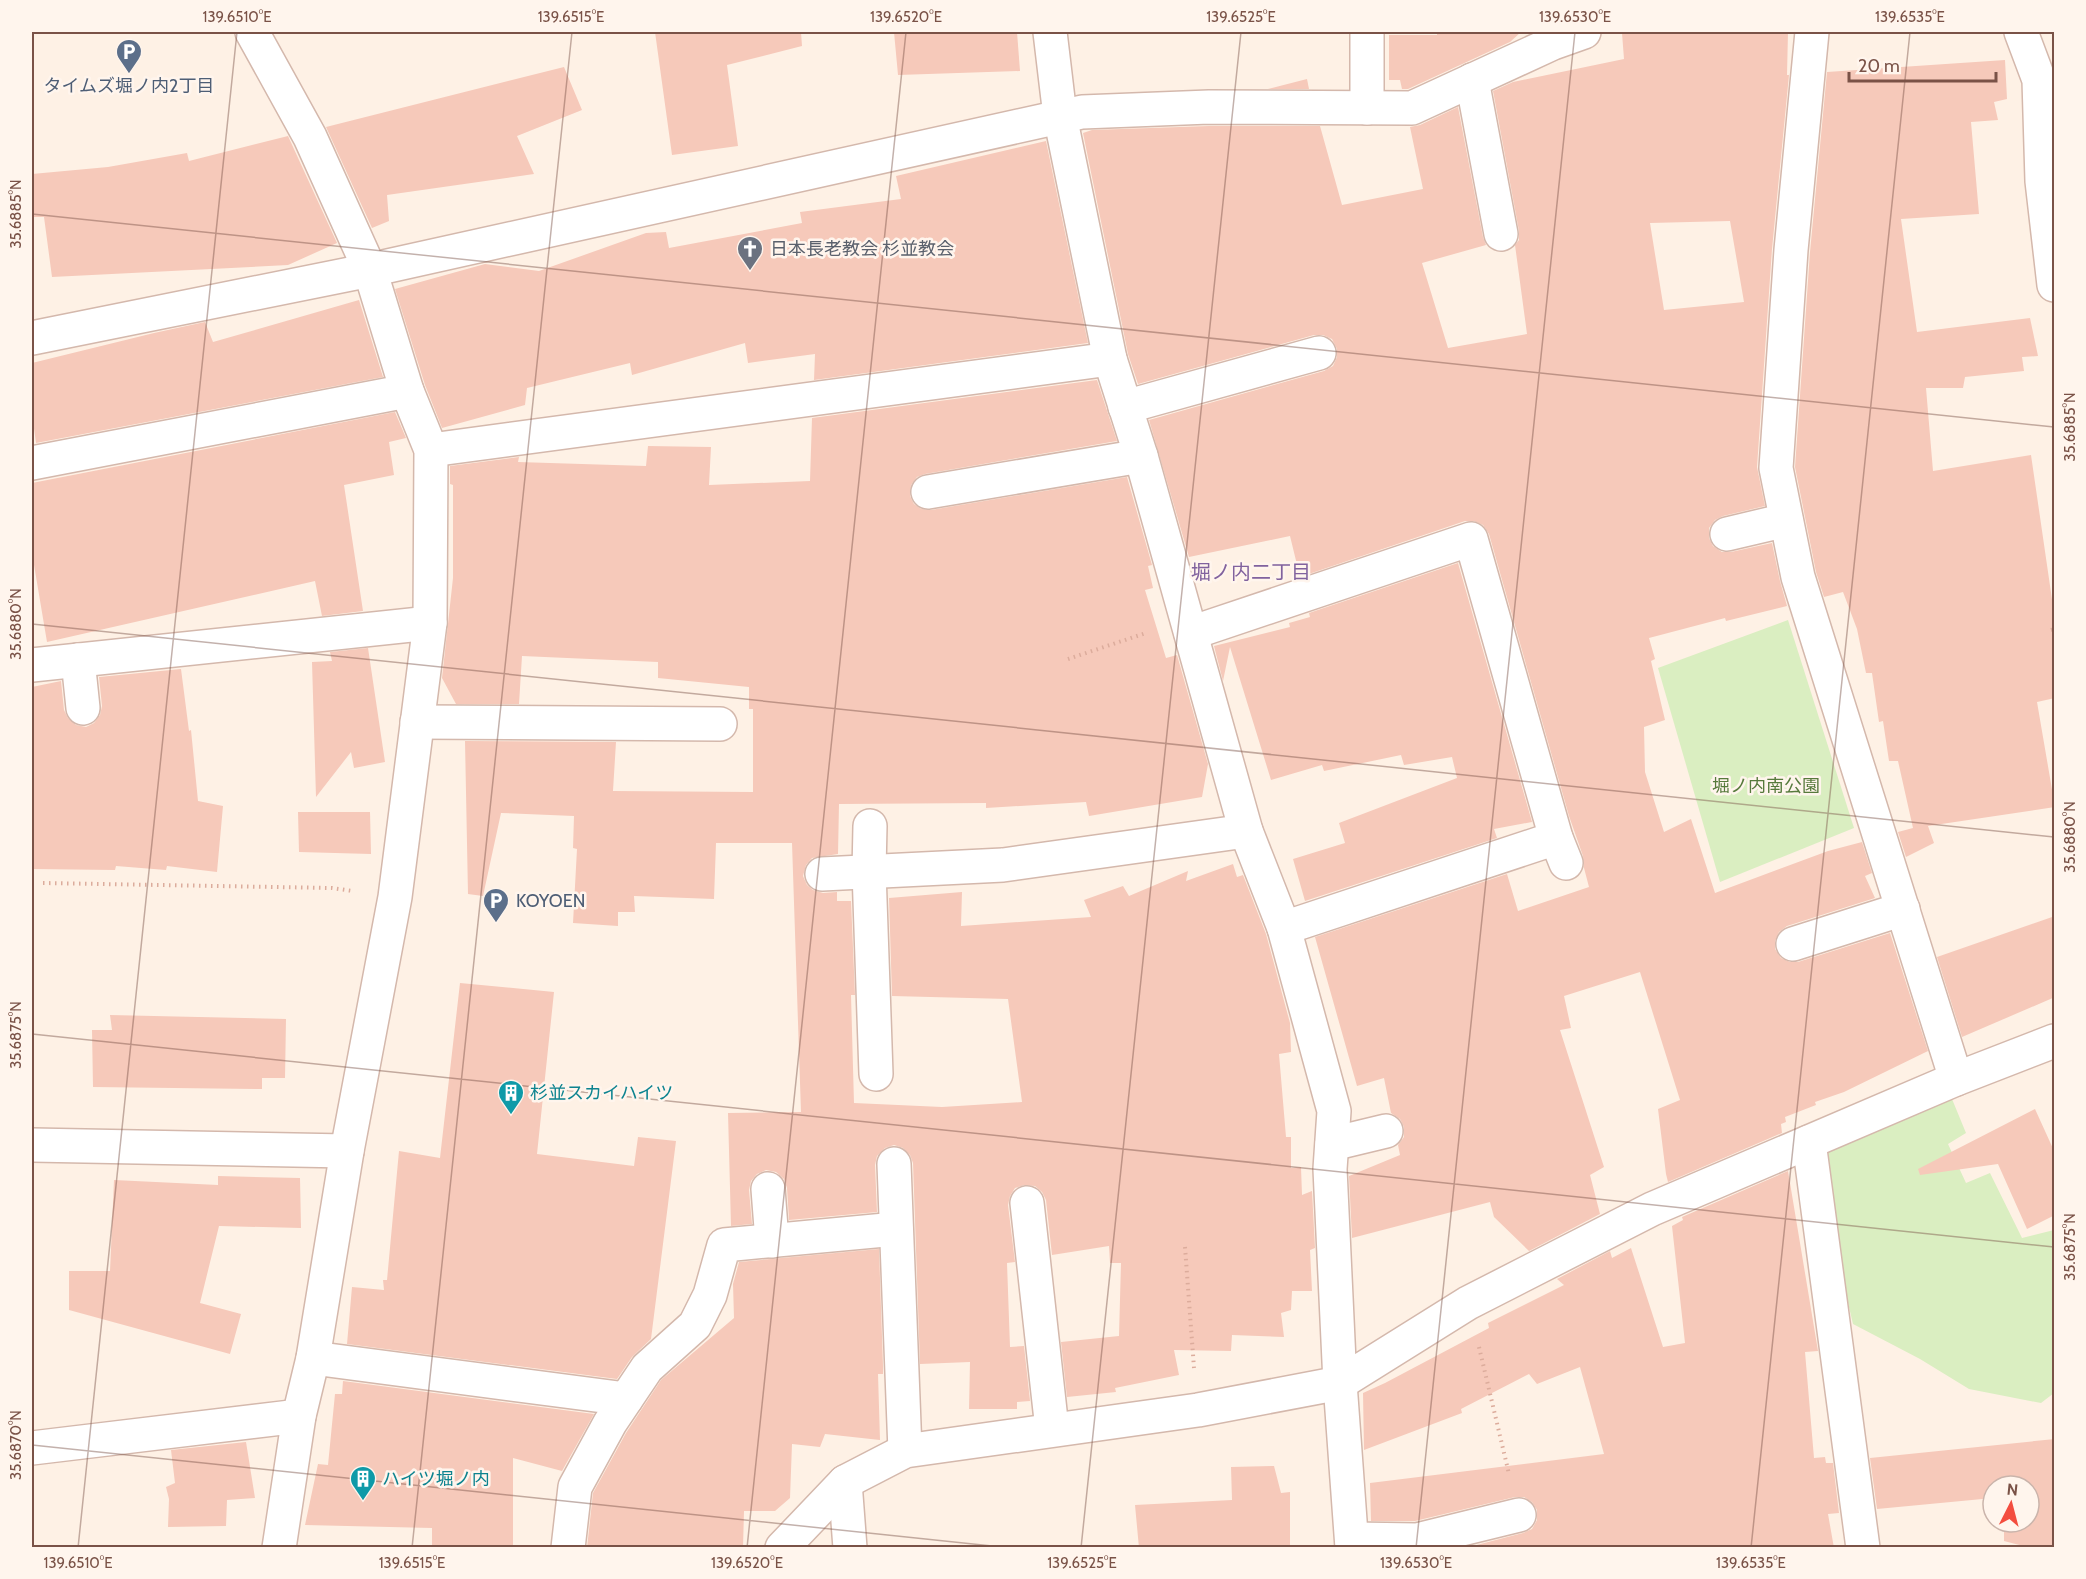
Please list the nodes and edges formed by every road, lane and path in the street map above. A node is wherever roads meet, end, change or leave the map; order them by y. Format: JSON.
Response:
{"nodes":[{"id":1,"x":252,"y":32,"type":"edge"},
{"id":2,"x":1050,"y":32,"type":"edge"},
{"id":3,"x":1367,"y":32,"type":"edge"},
{"id":4,"x":1584,"y":32,"type":"edge"},
{"id":5,"x":1812,"y":32,"type":"edge"},
{"id":6,"x":2021,"y":32,"type":"edge"},
{"id":7,"x":1553,"y":38,"type":"edge"},
{"id":8,"x":1472,"y":80,"type":"junction"},
{"id":9,"x":2047,"y":80,"type":"edge"},
{"id":10,"x":1366,"y":108,"type":"junction"},
{"id":11,"x":1060,"y":116,"type":"junction"},
{"id":12,"x":1501,"y":234,"type":"dead end"},
{"id":13,"x":370,"y":270,"type":"junction"},
{"id":14,"x":2055,"y":285,"type":"edge"},
{"id":15,"x":32,"y":338,"type":"edge"},
{"id":16,"x":1319,"y":353,"type":"dead end"},
{"id":17,"x":1110,"y":359,"type":"junction"},
{"id":18,"x":406,"y":391,"type":"junction"},
{"id":19,"x":1125,"y":407,"type":"junction"},
{"id":20,"x":431,"y":450,"type":"junction"},
{"id":21,"x":1141,"y":456,"type":"junction"},
{"id":22,"x":32,"y":463,"type":"edge"},
{"id":23,"x":928,"y":492,"type":"dead end"},
{"id":24,"x":1786,"y":520,"type":"junction"},
{"id":25,"x":1727,"y":534,"type":"dead end"},
{"id":26,"x":430,"y":623,"type":"junction"},
{"id":27,"x":1189,"y":626,"type":"junction"},
{"id":28,"x":1068,"y":659,"type":"dead end"},
{"id":29,"x":78,"y":660,"type":"junction"},
{"id":30,"x":32,"y":665,"type":"edge"},
{"id":31,"x":83,"y":708,"type":"dead end"},
{"id":32,"x":417,"y":722,"type":"junction"},
{"id":33,"x":720,"y":724,"type":"dead end"},
{"id":34,"x":870,"y":826,"type":"dead end"},
{"id":35,"x":1246,"y":831,"type":"junction"},
{"id":36,"x":869,"y":871,"type":"junction"},
{"id":37,"x":822,"y":874,"type":"dead end"},
{"id":38,"x":43,"y":883,"type":"dead end"},
{"id":39,"x":395,"y":897,"type":"junction"},
{"id":40,"x":1903,"y":909,"type":"junction"},
{"id":41,"x":1284,"y":928,"type":"junction"},
{"id":42,"x":1793,"y":944,"type":"dead end"},
{"id":43,"x":2055,"y":1041,"type":"edge"},
{"id":44,"x":876,"y":1074,"type":"dead end"},
{"id":45,"x":1956,"y":1079,"type":"junction"},
{"id":46,"x":1386,"y":1131,"type":"dead end"},
{"id":47,"x":1809,"y":1142,"type":"junction"},
{"id":48,"x":1332,"y":1144,"type":"junction"},
{"id":49,"x":32,"y":1145,"type":"edge"},
{"id":50,"x":347,"y":1151,"type":"junction"},
{"id":51,"x":894,"y":1164,"type":"dead end"},
{"id":52,"x":768,"y":1189,"type":"dead end"},
{"id":53,"x":1027,"y":1203,"type":"dead end"},
{"id":54,"x":896,"y":1229,"type":"junction"},
{"id":55,"x":772,"y":1241,"type":"junction"},
{"id":56,"x":1185,"y":1247,"type":"dead end"},
{"id":57,"x":1468,"y":1303,"type":"junction"},
{"id":58,"x":313,"y":1358,"type":"junction"},
{"id":59,"x":1340,"y":1383,"type":"junction"},
{"id":60,"x":626,"y":1399,"type":"junction"},
{"id":61,"x":1198,"y":1410,"type":"junction"},
{"id":62,"x":299,"y":1416,"type":"junction"},
{"id":63,"x":1052,"y":1430,"type":"junction"},
{"id":64,"x":32,"y":1448,"type":"edge"},
{"id":65,"x":905,"y":1451,"type":"junction"},
{"id":66,"x":845,"y":1482,"type":"junction"},
{"id":67,"x":1519,"y":1515,"type":"joint"},
{"id":68,"x":1352,"y":1543,"type":"edge"},
{"id":69,"x":279,"y":1548,"type":"edge"},
{"id":70,"x":567,"y":1548,"type":"edge"},
{"id":71,"x":782,"y":1548,"type":"edge"},
{"id":72,"x":850,"y":1548,"type":"edge"},
{"id":73,"x":1863,"y":1548,"type":"edge"}],
"edges":[{"from":1,"to":13,"type":"street"},
{"from":2,"to":11,"type":"street"},
{"from":3,"to":10,"type":"street"},
{"from":4,"to":7,"type":"street"},
{"from":5,"to":24,"type":"street"},
{"from":6,"to":9,"type":"street"},
{"from":7,"to":8,"type":"street"},
{"from":8,"to":10,"type":"street"},
{"from":8,"to":12,"type":"street"},
{"from":9,"to":14,"type":"street"},
{"from":10,"to":11,"type":"street"},
{"from":11,"to":13,"type":"street"},
{"from":11,"to":17,"type":"street"},
{"from":13,"to":15,"type":"street"},
{"from":13,"to":18,"type":"street"},
{"from":16,"to":19,"type":"street"},
{"from":17,"to":19,"type":"street"},
{"from":17,"to":20,"type":"street"},
{"from":18,"to":20,"type":"street"},
{"from":18,"to":22,"type":"street"},
{"from":19,"to":21,"type":"street"},
{"from":20,"to":26,"type":"street"},
{"from":21,"to":23,"type":"street"},
{"from":21,"to":27,"type":"street"},
{"from":24,"to":25,"type":"street"},
{"from":24,"to":40,"type":"street"},
{"from":26,"to":29,"type":"street"},
{"from":26,"to":32,"type":"street"},
{"from":27,"to":28,"type":"path"},
{"from":27,"to":35,"type":"street"},
{"from":27,"to":41,"type":"street"},
{"from":29,"to":30,"type":"street"},
{"from":29,"to":31,"type":"street"},
{"from":32,"to":33,"type":"street"},
{"from":32,"to":39,"type":"street"},
{"from":34,"to":36,"type":"street"},
{"from":35,"to":36,"type":"street"},
{"from":35,"to":41,"type":"street"},
{"from":36,"to":37,"type":"street"},
{"from":36,"to":44,"type":"street"},
{"from":38,"to":39,"type":"path"},
{"from":39,"to":50,"type":"street"},
{"from":40,"to":42,"type":"street"},
{"from":40,"to":45,"type":"street"},
{"from":41,"to":48,"type":"street"},
{"from":43,"to":45,"type":"street"},
{"from":45,"to":47,"type":"street"},
{"from":46,"to":48,"type":"street"},
{"from":47,"to":57,"type":"street"},
{"from":47,"to":73,"type":"street"},
{"from":48,"to":59,"type":"street"},
{"from":49,"to":50,"type":"street"},
{"from":50,"to":58,"type":"street"},
{"from":51,"to":54,"type":"street"},
{"from":52,"to":55,"type":"street"},
{"from":53,"to":63,"type":"street"},
{"from":54,"to":55,"type":"street"},
{"from":54,"to":65,"type":"street"},
{"from":55,"to":60,"type":"street"},
{"from":56,"to":61,"type":"path"},
{"from":57,"to":59,"type":"street"},
{"from":57,"to":67,"type":"path"},
{"from":58,"to":60,"type":"street"},
{"from":58,"to":62,"type":"street"},
{"from":59,"to":61,"type":"street"},
{"from":59,"to":68,"type":"street"},
{"from":60,"to":70,"type":"street"},
{"from":61,"to":63,"type":"street"},
{"from":62,"to":64,"type":"street"},
{"from":62,"to":69,"type":"street"},
{"from":63,"to":65,"type":"street"},
{"from":65,"to":66,"type":"street"},
{"from":66,"to":71,"type":"street"},
{"from":66,"to":72,"type":"street"},
{"from":67,"to":68,"type":"street"}]}
